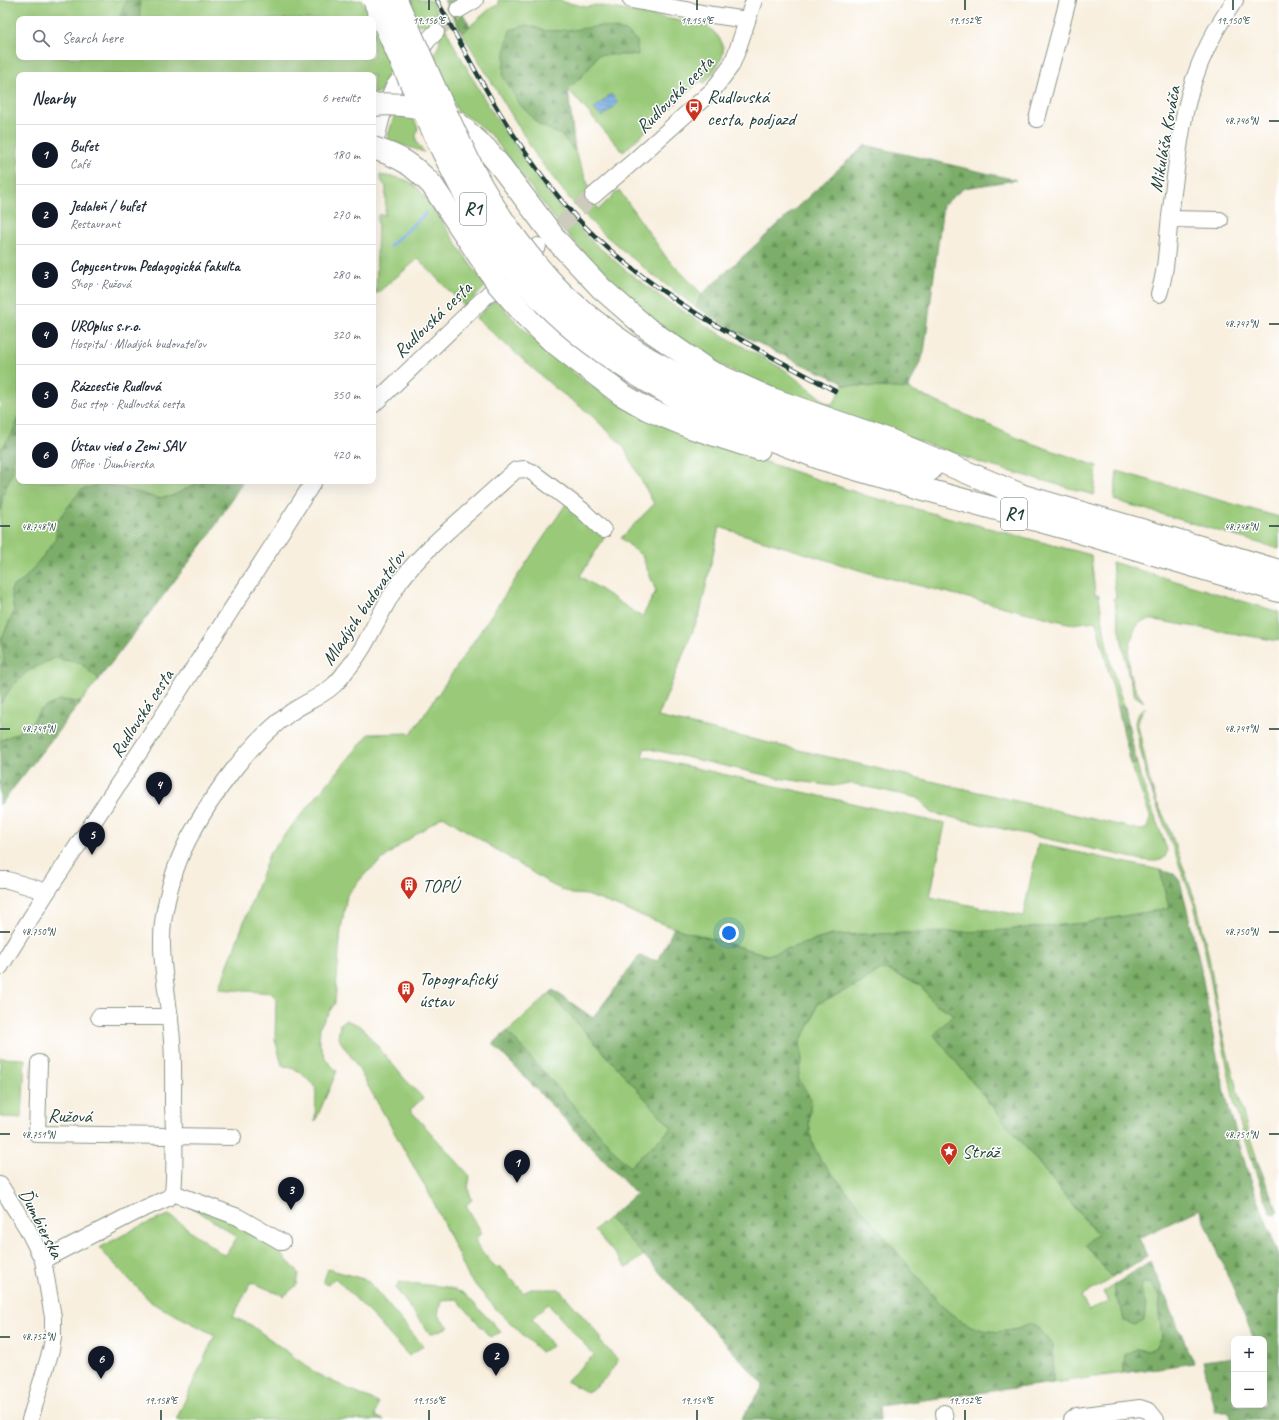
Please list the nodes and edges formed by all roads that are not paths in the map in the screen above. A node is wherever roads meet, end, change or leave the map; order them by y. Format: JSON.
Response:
{"nodes":[{"id":1,"x":374,"y":0,"type":"edge"},
{"id":2,"x":396,"y":0,"type":"edge"},
{"id":3,"x":475,"y":0,"type":"edge"},
{"id":4,"x":631,"y":0,"type":"edge"},
{"id":5,"x":754,"y":0,"type":"edge"},
{"id":6,"x":1068,"y":0,"type":"edge"},
{"id":7,"x":1235,"y":0,"type":"edge"},
{"id":8,"x":461,"y":5,"type":"tunnel mouth"},
{"id":9,"x":747,"y":20,"type":"junction"},
{"id":10,"x":436,"y":32,"type":"tunnel mouth"},
{"id":11,"x":376,"y":105,"type":"edge"},
{"id":12,"x":1037,"y":118,"type":"dead end"},
{"id":13,"x":376,"y":140,"type":"edge"},
{"id":14,"x":376,"y":149,"type":"edge"},
{"id":15,"x":593,"y":196,"type":"tunnel mouth"},
{"id":16,"x":1170,"y":219,"type":"junction"},
{"id":17,"x":1220,"y":220,"type":"dead end"},
{"id":18,"x":538,"y":246,"type":"tunnel mouth"},
{"id":19,"x":1159,"y":294,"type":"dead end"},
{"id":20,"x":639,"y":365,"type":"junction"},
{"id":21,"x":376,"y":403,"type":"edge"},
{"id":22,"x":822,"y":459,"type":"junction"},
{"id":23,"x":312,"y":484,"type":"edge"},
{"id":24,"x":1019,"y":494,"type":"junction"},
{"id":25,"x":603,"y":530,"type":"dead end"},
{"id":26,"x":1279,"y":571,"type":"edge"},
{"id":27,"x":1279,"y":591,"type":"edge"},
{"id":28,"x":0,"y":880,"type":"edge"},
{"id":29,"x":47,"y":892,"type":"junction"},
{"id":30,"x":0,"y":967,"type":"edge"},
{"id":31,"x":99,"y":1017,"type":"dead end"},
{"id":32,"x":170,"y":1017,"type":"junction"},
{"id":33,"x":39,"y":1062,"type":"dead end"},
{"id":34,"x":174,"y":1136,"type":"junction"},
{"id":35,"x":233,"y":1137,"type":"dead end"},
{"id":36,"x":0,"y":1185,"type":"edge"},
{"id":37,"x":173,"y":1193,"type":"junction"},
{"id":38,"x":282,"y":1242,"type":"dead end"},
{"id":39,"x":43,"y":1260,"type":"junction"},
{"id":40,"x":30,"y":1420,"type":"edge"},
{"id":41,"x":1072,"y":1420,"type":"edge"},
{"id":42,"x":1156,"y":1420,"type":"edge"}],
"edges":[{"from":1,"to":20,"type":"highway","number":"R1","bridge":true},
{"from":2,"to":20,"type":"highway","number":"R1","bridge":true},
{"from":3,"to":8,"type":"street"},
{"from":4,"to":9,"type":"street"},
{"from":5,"to":9,"type":"street","name":"Rudlovská cesta"},
{"from":6,"to":12,"type":"street"},
{"from":7,"to":16,"type":"street","name":"Mikuláša Kováča"},
{"from":9,"to":15,"type":"street","name":"Rudlovská cesta"},
{"from":10,"to":13,"type":"street"},
{"from":11,"to":24,"type":"highway","bridge":true},
{"from":14,"to":22,"type":"highway","bridge":true},
{"from":16,"to":17,"type":"street"},
{"from":16,"to":19,"type":"street","name":"Mikuláša Kováča"},
{"from":18,"to":21,"type":"street","name":"Rudlovská cesta"},
{"from":20,"to":22,"type":"highway","number":"R1"},
{"from":20,"to":24,"type":"highway","number":"R1"},
{"from":22,"to":27,"type":"highway","number":"R1"},
{"from":23,"to":29,"type":"street","name":"Rudlovská cesta"},
{"from":24,"to":26,"type":"highway","number":"R1"},
{"from":25,"to":32,"type":"street","name":"Mladých budovateľov"},
{"from":28,"to":29,"type":"street"},
{"from":29,"to":30,"type":"street","name":"Rudlovská cesta"},
{"from":31,"to":32,"type":"street"},
{"from":32,"to":34,"type":"street"},
{"from":33,"to":34,"type":"street","name":"Ružová"},
{"from":34,"to":35,"type":"street","name":"Ružová"},
{"from":34,"to":37,"type":"street"},
{"from":36,"to":39,"type":"street","name":"Ďumbierska"},
{"from":37,"to":38,"type":"street"},
{"from":37,"to":39,"type":"street"},
{"from":39,"to":40,"type":"street","name":"Ďumbierska"},
{"from":41,"to":42,"type":"street"}]}
